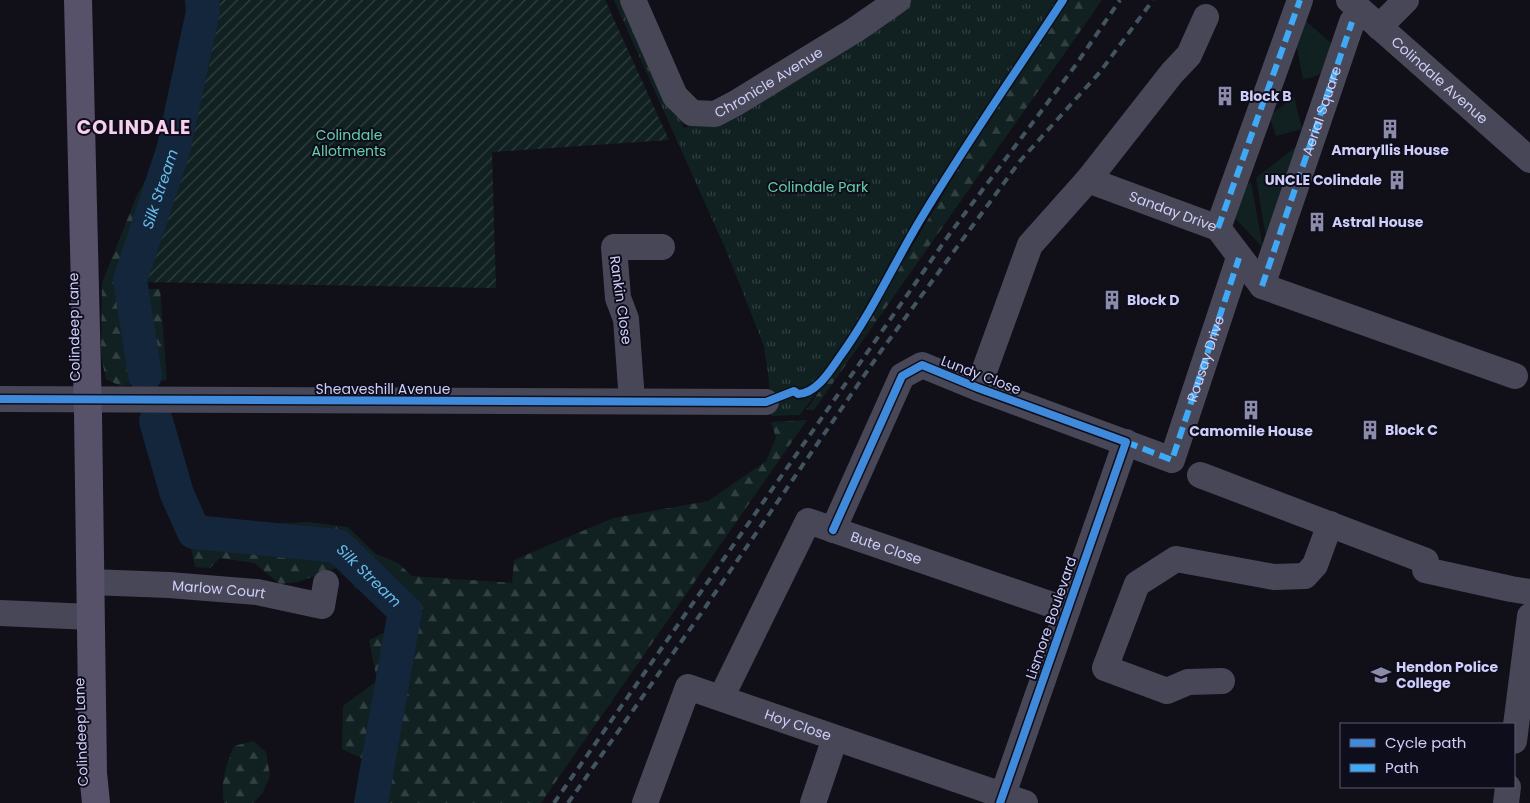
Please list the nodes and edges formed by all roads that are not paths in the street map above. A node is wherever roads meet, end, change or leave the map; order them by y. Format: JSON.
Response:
{"nodes":[{"id":1,"x":78,"y":0,"type":"edge"},
{"id":2,"x":634,"y":0,"type":"edge"},
{"id":3,"x":898,"y":0,"type":"edge"},
{"id":4,"x":1300,"y":0,"type":"edge"},
{"id":5,"x":1406,"y":0,"type":"edge"},
{"id":6,"x":1351,"y":11,"type":"edge"},
{"id":7,"x":1206,"y":17,"type":"dead end"},
{"id":8,"x":1379,"y":28,"type":"junction"},
{"id":9,"x":1526,"y":150,"type":"edge"},
{"id":10,"x":1088,"y":180,"type":"junction"},
{"id":11,"x":1218,"y":228,"type":"junction"},
{"id":12,"x":662,"y":247,"type":"dead end"},
{"id":13,"x":1239,"y":258,"type":"junction"},
{"id":14,"x":1262,"y":286,"type":"junction"},
{"id":15,"x":1515,"y":376,"type":"dead end"},
{"id":16,"x":978,"y":388,"type":"junction"},
{"id":17,"x":0,"y":399,"type":"edge"},
{"id":18,"x":88,"y":399,"type":"junction"},
{"id":19,"x":632,"y":401,"type":"junction"},
{"id":20,"x":766,"y":402,"type":"dead end"},
{"id":21,"x":1126,"y":442,"type":"junction"},
{"id":22,"x":1200,"y":475,"type":"dead end"},
{"id":23,"x":1330,"y":524,"type":"junction"},
{"id":24,"x":833,"y":530,"type":"junction"},
{"id":25,"x":90,"y":582,"type":"junction"},
{"id":26,"x":326,"y":583,"type":"dead end"},
{"id":27,"x":1530,"y":592,"type":"edge"},
{"id":28,"x":1067,"y":610,"type":"junction"},
{"id":29,"x":0,"y":613,"type":"edge"},
{"id":30,"x":1530,"y":616,"type":"edge"},
{"id":31,"x":91,"y":617,"type":"junction"},
{"id":32,"x":1222,"y":681,"type":"dead end"},
{"id":33,"x":721,"y":698,"type":"junction"},
{"id":34,"x":1515,"y":733,"type":"edge"},
{"id":35,"x":835,"y":738,"type":"junction"},
{"id":36,"x":1508,"y":788,"type":"edge"},
{"id":37,"x":1009,"y":800,"type":"edge"},
{"id":38,"x":96,"y":803,"type":"edge"},
{"id":39,"x":645,"y":803,"type":"edge"},
{"id":40,"x":813,"y":803,"type":"edge"},
{"id":41,"x":1506,"y":803,"type":"edge"}],
"edges":[{"from":1,"to":18,"type":"main road","name":"Colindeep Lane"},
{"from":2,"to":3,"type":"street","name":"Chronicle Avenue"},
{"from":4,"to":11,"type":"street"},
{"from":5,"to":8,"type":"street"},
{"from":6,"to":8,"type":"street","name":"Colindale Avenue"},
{"from":6,"to":14,"type":"street","name":"Aerial Square"},
{"from":7,"to":10,"type":"street"},
{"from":8,"to":9,"type":"street","name":"Colindale Avenue"},
{"from":10,"to":11,"type":"street","name":"Sanday Drive"},
{"from":10,"to":16,"type":"street"},
{"from":11,"to":13,"type":"street","name":"Sanday Drive"},
{"from":12,"to":19,"type":"street","name":"Rankin Close"},
{"from":13,"to":14,"type":"street","name":"Sanday Drive"},
{"from":13,"to":21,"type":"street","name":"Rousay Drive"},
{"from":14,"to":15,"type":"street"},
{"from":16,"to":21,"type":"street","name":"Lundy Close"},
{"from":16,"to":24,"type":"street","name":"Lundy Close"},
{"from":17,"to":18,"type":"street","name":"Sheaveshill Avenue"},
{"from":18,"to":19,"type":"street","name":"Sheaveshill Avenue"},
{"from":18,"to":25,"type":"main road","name":"Colindeep Lane"},
{"from":19,"to":20,"type":"street","name":"Sheaveshill Avenue"},
{"from":21,"to":28,"type":"street","name":"Lismore Boulevard"},
{"from":22,"to":23,"type":"street"},
{"from":23,"to":27,"type":"street"},
{"from":23,"to":32,"type":"street"},
{"from":24,"to":28,"type":"street","name":"Bute Close"},
{"from":24,"to":33,"type":"street","name":"Bute Close"},
{"from":25,"to":26,"type":"street","name":"Marlow Court"},
{"from":25,"to":31,"type":"main road","name":"Colindeep Lane"},
{"from":28,"to":37,"type":"street","name":"Lismore Boulevard"},
{"from":29,"to":31,"type":"street"},
{"from":30,"to":34,"type":"street"},
{"from":31,"to":38,"type":"main road","name":"Colindeep Lane"},
{"from":33,"to":35,"type":"street","name":"Hoy Close"},
{"from":33,"to":39,"type":"street","name":"Hoy Close"},
{"from":35,"to":37,"type":"street","name":"Hoy Close"},
{"from":35,"to":40,"type":"street"},
{"from":36,"to":41,"type":"street"}]}
